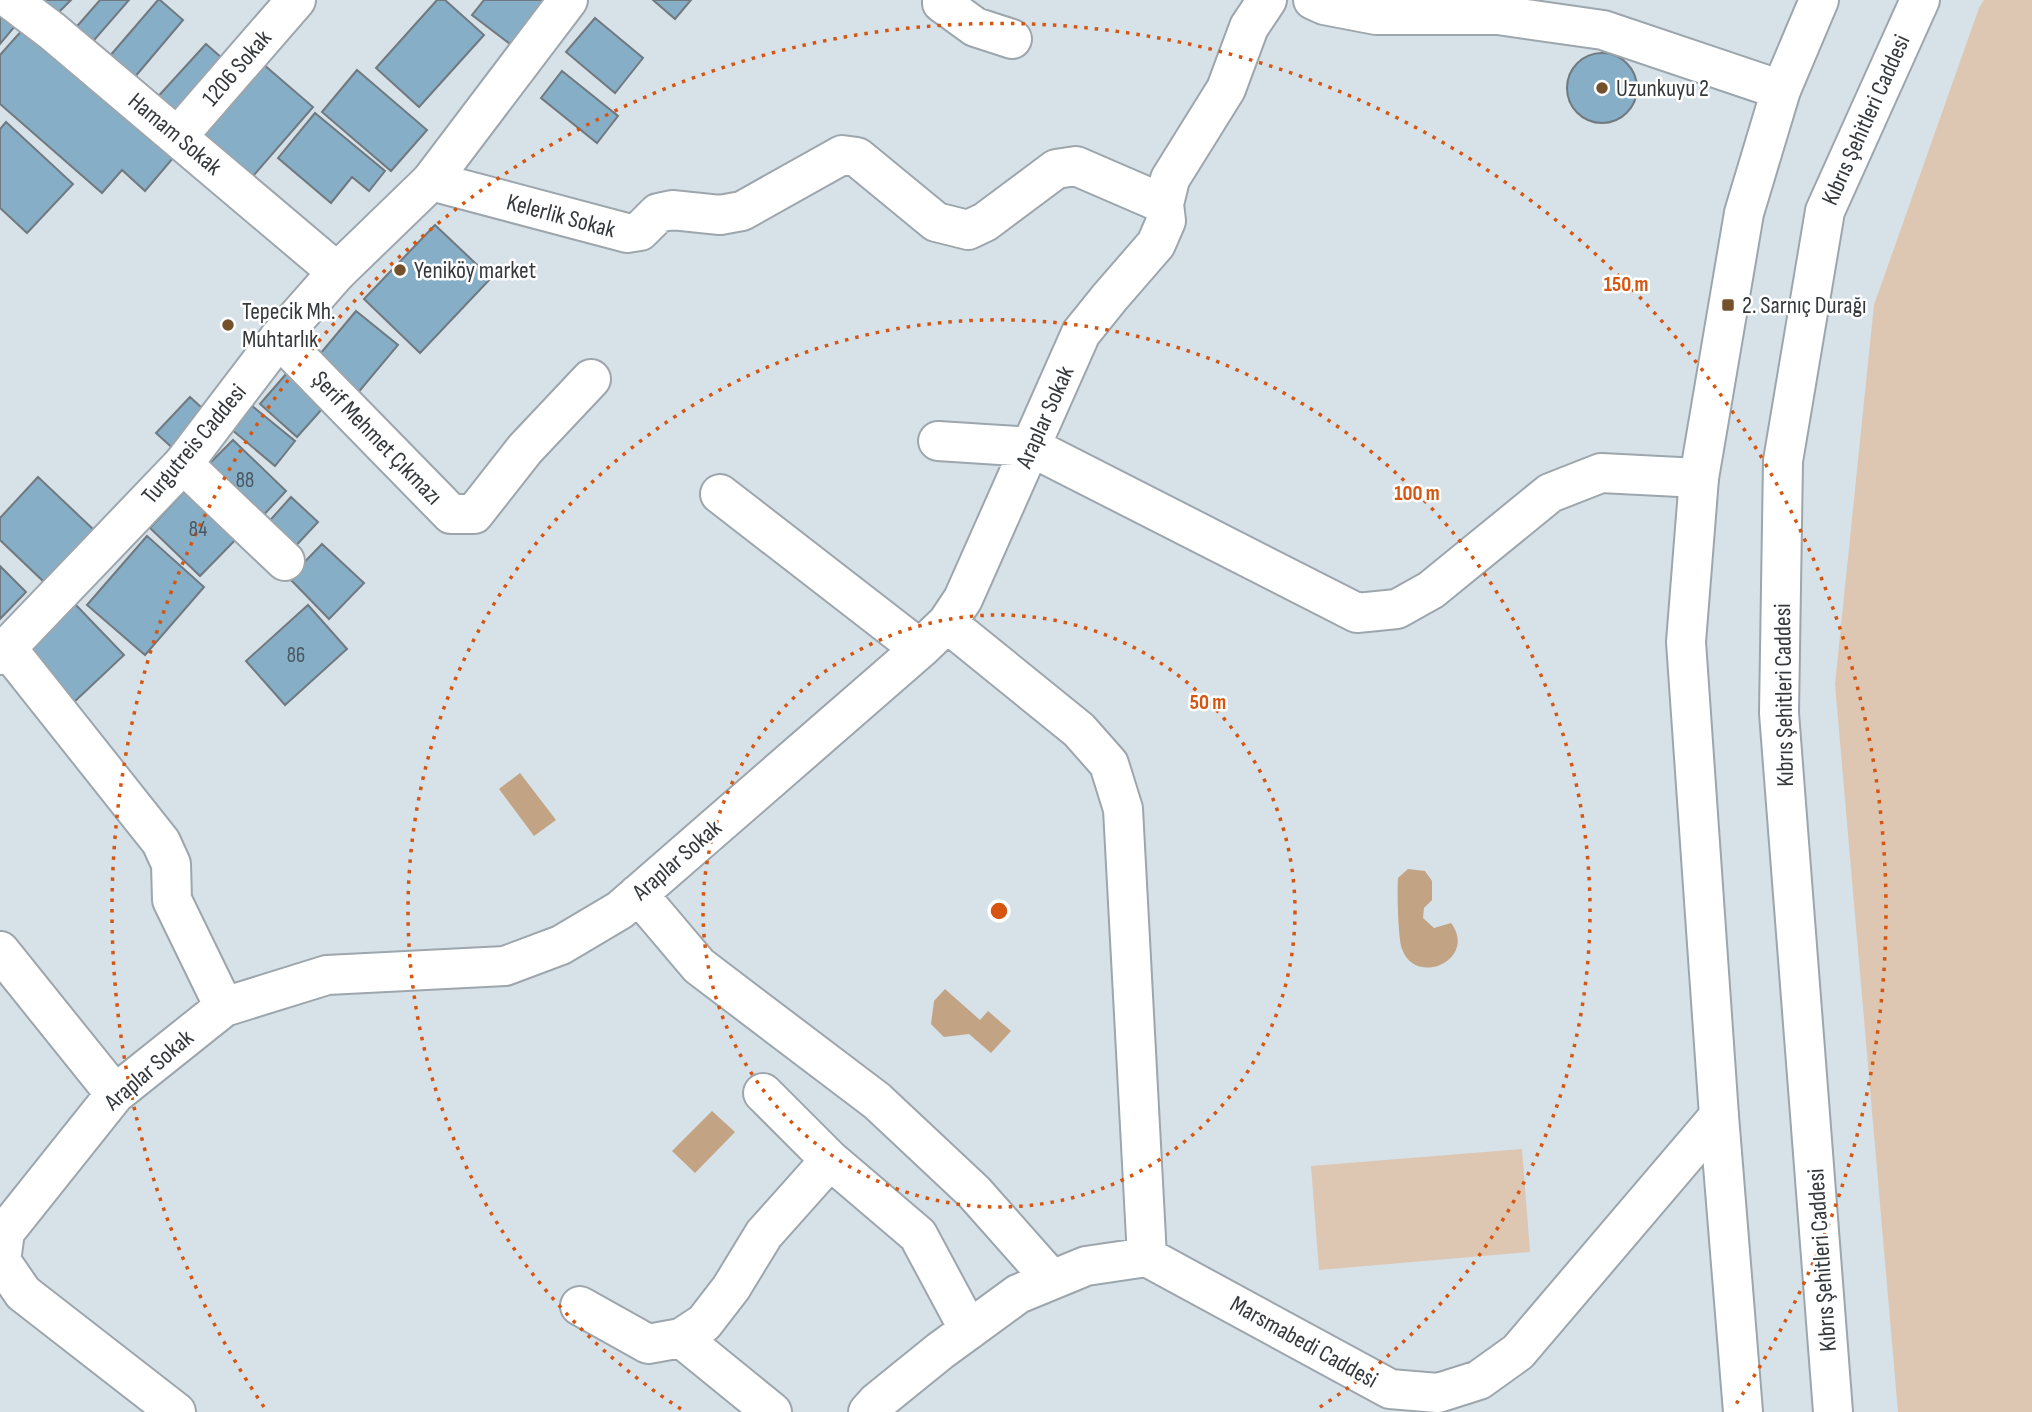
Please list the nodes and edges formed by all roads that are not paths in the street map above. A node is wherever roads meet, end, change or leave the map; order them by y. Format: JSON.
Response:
{"nodes":[{"id":1,"x":11,"y":0,"type":"edge"},
{"id":2,"x":296,"y":0,"type":"edge"},
{"id":3,"x":568,"y":0,"type":"edge"},
{"id":4,"x":942,"y":0,"type":"edge"},
{"id":5,"x":1267,"y":0,"type":"edge"},
{"id":6,"x":1313,"y":0,"type":"edge"},
{"id":7,"x":1819,"y":0,"type":"edge"},
{"id":8,"x":1920,"y":0,"type":"edge"},
{"id":9,"x":1012,"y":39,"type":"dead end"},
{"id":10,"x":1781,"y":90,"type":"junction"},
{"id":11,"x":178,"y":136,"type":"junction"},
{"id":12,"x":431,"y":181,"type":"junction"},
{"id":13,"x":1164,"y":204,"type":"junction"},
{"id":14,"x":337,"y":272,"type":"junction"},
{"id":15,"x":279,"y":338,"type":"junction"},
{"id":16,"x":591,"y":379,"type":"dead end"},
{"id":17,"x":938,"y":441,"type":"dead end"},
{"id":18,"x":1031,"y":447,"type":"junction"},
{"id":19,"x":183,"y":464,"type":"junction"},
{"id":20,"x":1699,"y":478,"type":"junction"},
{"id":21,"x":720,"y":494,"type":"dead end"},
{"id":22,"x":285,"y":561,"type":"dead end"},
{"id":23,"x":933,"y":636,"type":"junction"},
{"id":24,"x":4,"y":651,"type":"edge"},
{"id":25,"x":638,"y":894,"type":"junction"},
{"id":26,"x":0,"y":951,"type":"edge"},
{"id":27,"x":224,"y":1007,"type":"junction"},
{"id":28,"x":763,"y":1093,"type":"dead end"},
{"id":29,"x":115,"y":1094,"type":"junction"},
{"id":30,"x":1719,"y":1116,"type":"junction"},
{"id":31,"x":830,"y":1160,"type":"junction"},
{"id":32,"x":1147,"y":1257,"type":"junction"},
{"id":33,"x":1052,"y":1280,"type":"junction"},
{"id":34,"x":580,"y":1306,"type":"dead end"},
{"id":35,"x":969,"y":1329,"type":"junction"},
{"id":36,"x":681,"y":1338,"type":"junction"},
{"id":37,"x":176,"y":1412,"type":"edge"},
{"id":38,"x":772,"y":1412,"type":"edge"},
{"id":39,"x":868,"y":1412,"type":"edge"},
{"id":40,"x":1743,"y":1412,"type":"edge"},
{"id":41,"x":1833,"y":1412,"type":"edge"}],
"edges":[{"from":1,"to":11,"type":"main road","name":"Hamam Sokak"},
{"from":2,"to":11,"type":"main road","name":"1206 Sokak"},
{"from":3,"to":12,"type":"main road","name":"Turgutreis Caddesi"},
{"from":4,"to":9,"type":"main road"},
{"from":5,"to":13,"type":"main road","name":"Araplar Sokak"},
{"from":6,"to":10,"type":"main road"},
{"from":7,"to":10,"type":"main road"},
{"from":8,"to":41,"type":"main road","name":"Kıbrıs Şehitleri Caddesi"},
{"from":10,"to":20,"type":"main road"},
{"from":11,"to":14,"type":"main road","name":"Hamam Sokak"},
{"from":12,"to":13,"type":"main road","name":"Kelerlik Sokak"},
{"from":12,"to":14,"type":"main road","name":"Turgutreis Caddesi"},
{"from":13,"to":18,"type":"main road","name":"Araplar Sokak"},
{"from":14,"to":15,"type":"main road","name":"Turgutreis Caddesi"},
{"from":15,"to":16,"type":"main road","name":"Şerif Mehmet Çıkmazı"},
{"from":15,"to":19,"type":"main road","name":"Turgutreis Caddesi"},
{"from":17,"to":18,"type":"main road"},
{"from":18,"to":20,"type":"main road"},
{"from":18,"to":23,"type":"main road","name":"Araplar Sokak"},
{"from":19,"to":22,"type":"main road"},
{"from":19,"to":24,"type":"main road","name":"Turgutreis Caddesi"},
{"from":20,"to":30,"type":"main road"},
{"from":21,"to":23,"type":"main road"},
{"from":23,"to":25,"type":"main road","name":"Araplar Sokak"},
{"from":23,"to":32,"type":"main road"},
{"from":24,"to":27,"type":"main road"},
{"from":25,"to":27,"type":"main road","name":"Araplar Sokak"},
{"from":25,"to":33,"type":"main road"},
{"from":26,"to":29,"type":"main road"},
{"from":27,"to":29,"type":"main road","name":"Araplar Sokak"},
{"from":28,"to":31,"type":"main road"},
{"from":29,"to":37,"type":"main road","name":"Araplar Sokak"},
{"from":30,"to":32,"type":"main road","name":"Marsmabedi Caddesi"},
{"from":30,"to":40,"type":"main road"},
{"from":31,"to":35,"type":"main road"},
{"from":31,"to":36,"type":"main road"},
{"from":32,"to":33,"type":"main road"},
{"from":33,"to":35,"type":"main road"},
{"from":34,"to":36,"type":"main road"},
{"from":35,"to":39,"type":"main road"},
{"from":36,"to":38,"type":"main road"}]}
